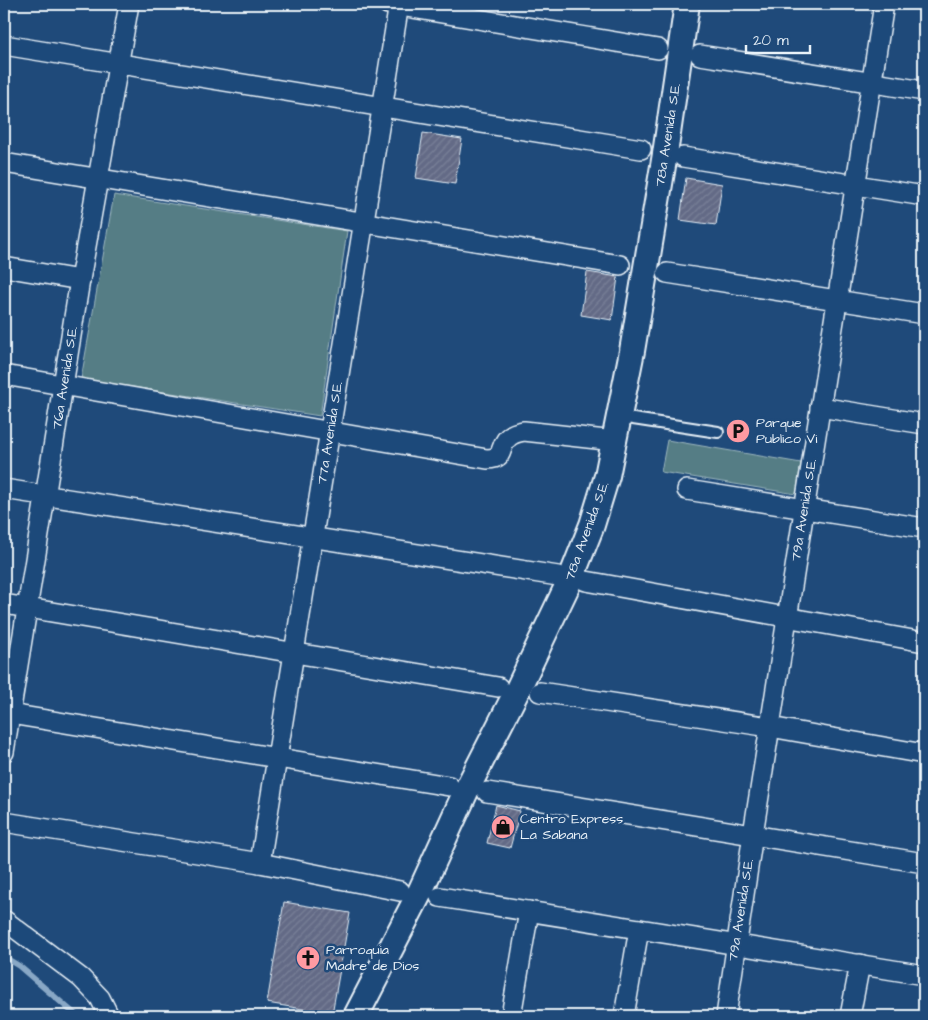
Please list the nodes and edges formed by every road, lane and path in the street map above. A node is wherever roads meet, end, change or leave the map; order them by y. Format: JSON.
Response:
{"nodes":[{"id":1,"x":129,"y":4,"type":"edge"},
{"id":2,"x":396,"y":4,"type":"edge"},
{"id":3,"x":687,"y":4,"type":"edge"},
{"id":4,"x":884,"y":4,"type":"edge"},
{"id":5,"x":4,"y":45,"type":"edge"},
{"id":6,"x":658,"y":49,"type":"dead end"},
{"id":7,"x":700,"y":55,"type":"dead end"},
{"id":8,"x":119,"y":64,"type":"junction"},
{"id":9,"x":871,"y":82,"type":"junction"},
{"id":10,"x":924,"y":91,"type":"edge"},
{"id":11,"x":382,"y":107,"type":"junction"},
{"id":12,"x":641,"y":149,"type":"dead end"},
{"id":13,"x":683,"y":157,"type":"dead end"},
{"id":14,"x":4,"y":163,"type":"edge"},
{"id":15,"x":99,"y":179,"type":"junction"},
{"id":16,"x":855,"y":184,"type":"junction"},
{"id":17,"x":924,"y":196,"type":"edge"},
{"id":18,"x":364,"y":223,"type":"junction"},
{"id":19,"x":620,"y":265,"type":"dead end"},
{"id":20,"x":4,"y":267,"type":"edge"},
{"id":21,"x":667,"y":273,"type":"dead end"},
{"id":22,"x":80,"y":280,"type":"junction"},
{"id":23,"x":837,"y":300,"type":"junction"},
{"id":24,"x":924,"y":314,"type":"edge"},
{"id":25,"x":4,"y":375,"type":"edge"},
{"id":26,"x":63,"y":384,"type":"junction"},
{"id":27,"x":820,"y":407,"type":"junction"},
{"id":28,"x":620,"y":416,"type":"junction"},
{"id":29,"x":924,"y":424,"type":"edge"},
{"id":30,"x":330,"y":432,"type":"junction"},
{"id":31,"x":718,"y":432,"type":"dead end"},
{"id":32,"x":615,"y":441,"type":"junction"},
{"id":33,"x":4,"y":489,"type":"edge"},
{"id":34,"x":687,"y":490,"type":"dead end"},
{"id":35,"x":46,"y":496,"type":"junction"},
{"id":36,"x":804,"y":509,"type":"junction"},
{"id":37,"x":924,"y":528,"type":"edge"},
{"id":38,"x":313,"y":538,"type":"junction"},
{"id":39,"x":558,"y":576,"type":"dead end"},
{"id":40,"x":586,"y":581,"type":"dead end"},
{"id":41,"x":4,"y":604,"type":"edge"},
{"id":42,"x":28,"y":608,"type":"junction"},
{"id":43,"x":787,"y":618,"type":"junction"},
{"id":44,"x":924,"y":642,"type":"edge"},
{"id":45,"x":295,"y":652,"type":"junction"},
{"id":46,"x":498,"y":687,"type":"dead end"},
{"id":47,"x":540,"y":692,"type":"dead end"},
{"id":48,"x":7,"y":714,"type":"edge"},
{"id":49,"x":770,"y":727,"type":"junction"},
{"id":50,"x":4,"y":752,"type":"edge"},
{"id":51,"x":924,"y":754,"type":"edge"},
{"id":52,"x":277,"y":758,"type":"junction"},
{"id":53,"x":449,"y":786,"type":"dead end"},
{"id":54,"x":487,"y":792,"type":"dead end"},
{"id":55,"x":4,"y":822,"type":"edge"},
{"id":56,"x":753,"y":834,"type":"junction"},
{"id":57,"x":260,"y":863,"type":"junction"},
{"id":58,"x":924,"y":863,"type":"edge"},
{"id":59,"x":400,"y":891,"type":"dead end"},
{"id":60,"x":440,"y":897,"type":"dead end"},
{"id":61,"x":529,"y":911,"type":"junction"},
{"id":62,"x":4,"y":920,"type":"edge"},
{"id":63,"x":639,"y":929,"type":"junction"},
{"id":64,"x":736,"y":944,"type":"junction"},
{"id":65,"x":860,"y":964,"type":"junction"},
{"id":66,"x":924,"y":975,"type":"edge"},
{"id":67,"x":109,"y":1016,"type":"edge"},
{"id":68,"x":356,"y":1016,"type":"edge"},
{"id":69,"x":511,"y":1016,"type":"edge"},
{"id":70,"x":624,"y":1016,"type":"edge"},
{"id":71,"x":726,"y":1016,"type":"edge"},
{"id":72,"x":850,"y":1016,"type":"edge"}],
"edges":[{"from":1,"to":8,"type":"street","name":"76a Avenida S.E."},
{"from":2,"to":6,"type":"street"},
{"from":2,"to":11,"type":"street","name":"77a Avenida S.E."},
{"from":3,"to":28,"type":"street","name":"78a Avenida S.E."},
{"from":4,"to":9,"type":"street","name":"79a Avenida S.E."},
{"from":5,"to":8,"type":"street"},
{"from":7,"to":9,"type":"street"},
{"from":8,"to":11,"type":"street"},
{"from":8,"to":15,"type":"street","name":"76a Avenida S.E."},
{"from":9,"to":10,"type":"street"},
{"from":9,"to":16,"type":"street","name":"79a Avenida S.E."},
{"from":11,"to":12,"type":"street"},
{"from":11,"to":18,"type":"street","name":"77a Avenida S.E."},
{"from":13,"to":16,"type":"street"},
{"from":14,"to":15,"type":"street"},
{"from":15,"to":18,"type":"street"},
{"from":15,"to":22,"type":"street","name":"76a Avenida S.E."},
{"from":16,"to":17,"type":"street"},
{"from":16,"to":23,"type":"street","name":"79a Avenida S.E."},
{"from":18,"to":19,"type":"street"},
{"from":18,"to":30,"type":"street","name":"77a Avenida S.E."},
{"from":20,"to":22,"type":"street"},
{"from":21,"to":23,"type":"street"},
{"from":22,"to":26,"type":"street","name":"76a Avenida S.E."},
{"from":23,"to":24,"type":"street"},
{"from":23,"to":27,"type":"street","name":"79a Avenida S.E."},
{"from":25,"to":26,"type":"street"},
{"from":26,"to":30,"type":"street"},
{"from":26,"to":35,"type":"street","name":"76a Avenida S.E."},
{"from":27,"to":29,"type":"street"},
{"from":27,"to":36,"type":"street","name":"79a Avenida S.E."},
{"from":28,"to":31,"type":"lane"},
{"from":28,"to":32,"type":"street","name":"78a Avenida S.E."},
{"from":30,"to":32,"type":"street"},
{"from":30,"to":38,"type":"street","name":"77a Avenida S.E."},
{"from":32,"to":68,"type":"street","name":"78a Avenida S.E."},
{"from":33,"to":35,"type":"street"},
{"from":34,"to":36,"type":"street"},
{"from":35,"to":38,"type":"street"},
{"from":35,"to":42,"type":"street","name":"76a Avenida S.E."},
{"from":36,"to":37,"type":"street"},
{"from":36,"to":43,"type":"street","name":"79a Avenida S.E."},
{"from":38,"to":39,"type":"street"},
{"from":38,"to":45,"type":"street","name":"77a Avenida S.E."},
{"from":40,"to":43,"type":"street"},
{"from":41,"to":42,"type":"street"},
{"from":42,"to":45,"type":"street"},
{"from":42,"to":48,"type":"street","name":"76a Avenida S.E."},
{"from":43,"to":44,"type":"street"},
{"from":43,"to":49,"type":"street","name":"79a Avenida S.E."},
{"from":45,"to":46,"type":"street"},
{"from":45,"to":52,"type":"street","name":"77a Avenida S.E."},
{"from":47,"to":49,"type":"street"},
{"from":48,"to":50,"type":"street","name":"76a Avenida S.E."},
{"from":48,"to":52,"type":"street"},
{"from":49,"to":51,"type":"street"},
{"from":49,"to":56,"type":"street","name":"79a Avenida S.E."},
{"from":52,"to":53,"type":"street"},
{"from":52,"to":57,"type":"street","name":"77a Avenida S.E."},
{"from":54,"to":56,"type":"street"},
{"from":55,"to":57,"type":"street"},
{"from":56,"to":58,"type":"street"},
{"from":56,"to":64,"type":"street","name":"79a Avenida S.E."},
{"from":57,"to":59,"type":"street"},
{"from":60,"to":61,"type":"street"},
{"from":61,"to":63,"type":"street"},
{"from":61,"to":69,"type":"street"},
{"from":62,"to":67,"type":"street"},
{"from":63,"to":64,"type":"street"},
{"from":63,"to":70,"type":"street"},
{"from":64,"to":65,"type":"street"},
{"from":64,"to":71,"type":"street","name":"79a Avenida S.E."},
{"from":65,"to":66,"type":"street"},
{"from":65,"to":72,"type":"street"}]}
